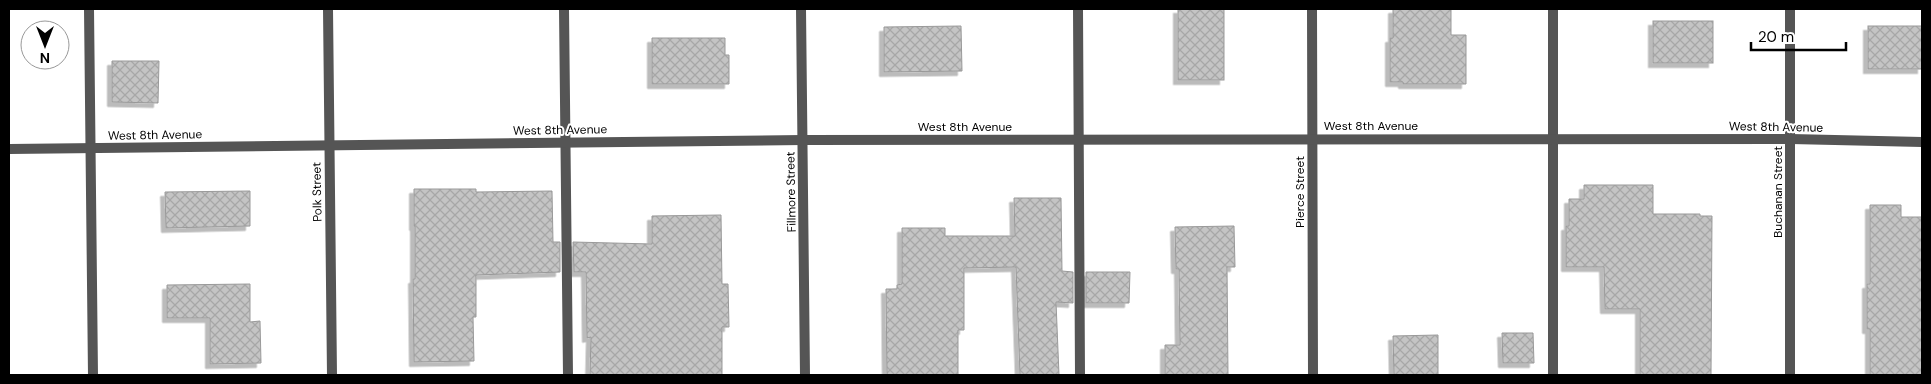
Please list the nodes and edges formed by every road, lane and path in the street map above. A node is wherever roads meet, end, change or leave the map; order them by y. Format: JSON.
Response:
{"nodes":[{"id":1,"x":89,"y":9,"type":"edge"},
{"id":2,"x":328,"y":9,"type":"edge"},
{"id":3,"x":564,"y":9,"type":"edge"},
{"id":4,"x":801,"y":9,"type":"edge"},
{"id":5,"x":1078,"y":9,"type":"edge"},
{"id":6,"x":1312,"y":9,"type":"edge"},
{"id":7,"x":1553,"y":9,"type":"edge"},
{"id":8,"x":1790,"y":9,"type":"edge"},
{"id":9,"x":1312,"y":138,"type":"junction"},
{"id":10,"x":1553,"y":138,"type":"junction"},
{"id":11,"x":1791,"y":138,"type":"junction"},
{"id":12,"x":1079,"y":139,"type":"junction"},
{"id":13,"x":803,"y":140,"type":"junction"},
{"id":14,"x":1922,"y":142,"type":"edge"},
{"id":15,"x":566,"y":143,"type":"junction"},
{"id":16,"x":330,"y":145,"type":"junction"},
{"id":17,"x":90,"y":148,"type":"junction"},
{"id":18,"x":9,"y":149,"type":"edge"},
{"id":19,"x":93,"y":375,"type":"edge"},
{"id":20,"x":332,"y":375,"type":"edge"},
{"id":21,"x":568,"y":375,"type":"edge"},
{"id":22,"x":805,"y":375,"type":"edge"},
{"id":23,"x":1080,"y":375,"type":"edge"},
{"id":24,"x":1313,"y":375,"type":"edge"},
{"id":25,"x":1553,"y":375,"type":"edge"},
{"id":26,"x":1790,"y":375,"type":"edge"}],
"edges":[{"from":1,"to":17,"type":"street"},
{"from":2,"to":16,"type":"street","name":"Polk Street"},
{"from":3,"to":15,"type":"street"},
{"from":4,"to":13,"type":"street","name":"Fillmore Street"},
{"from":5,"to":12,"type":"street"},
{"from":6,"to":9,"type":"street","name":"Pierce Street"},
{"from":7,"to":10,"type":"street"},
{"from":8,"to":11,"type":"street","name":"Buchanan Street"},
{"from":9,"to":10,"type":"street","name":"West 8th Avenue"},
{"from":9,"to":12,"type":"street","name":"West 8th Avenue"},
{"from":9,"to":24,"type":"street","name":"Pierce Street"},
{"from":10,"to":11,"type":"street","name":"West 8th Avenue"},
{"from":10,"to":25,"type":"street"},
{"from":11,"to":14,"type":"street","name":"West 8th Avenue"},
{"from":11,"to":26,"type":"street","name":"Buchanan Street"},
{"from":12,"to":13,"type":"street","name":"West 8th Avenue"},
{"from":12,"to":23,"type":"street"},
{"from":13,"to":15,"type":"street","name":"West 8th Avenue"},
{"from":13,"to":22,"type":"street","name":"Fillmore Street"},
{"from":15,"to":16,"type":"street","name":"West 8th Avenue"},
{"from":15,"to":21,"type":"street"},
{"from":16,"to":17,"type":"street","name":"West 8th Avenue"},
{"from":16,"to":20,"type":"street","name":"Polk Street"},
{"from":17,"to":18,"type":"street","name":"West 8th Avenue"},
{"from":17,"to":19,"type":"street"}]}
